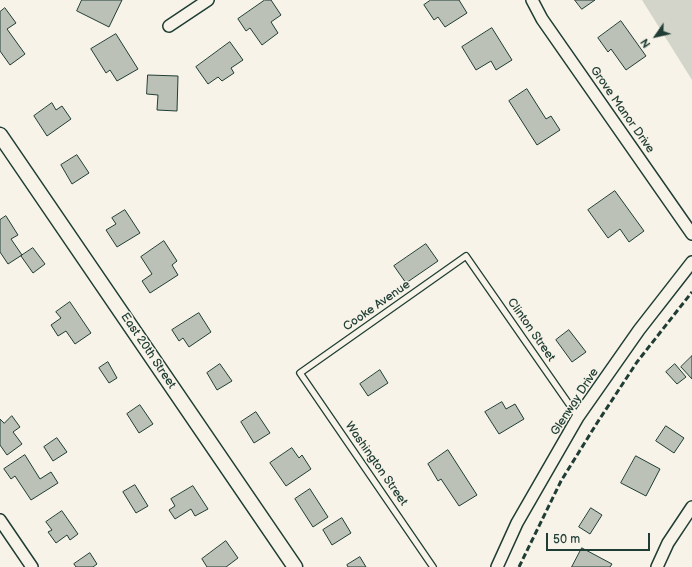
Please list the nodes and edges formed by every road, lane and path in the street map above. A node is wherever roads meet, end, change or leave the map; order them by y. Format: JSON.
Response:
{"nodes":[{"id":1,"x":208,"y":0,"type":"edge"},
{"id":2,"x":532,"y":0,"type":"edge"},
{"id":3,"x":169,"y":26,"type":"dead end"},
{"id":4,"x":0,"y":135,"type":"edge"},
{"id":5,"x":692,"y":234,"type":"edge"},
{"id":6,"x":466,"y":256,"type":"joint"},
{"id":7,"x":692,"y":262,"type":"edge"},
{"id":8,"x":300,"y":373,"type":"joint"},
{"id":9,"x":578,"y":417,"type":"junction"},
{"id":10,"x":692,"y":507,"type":"edge"},
{"id":11,"x":0,"y":520,"type":"edge"},
{"id":12,"x":32,"y":567,"type":"edge"},
{"id":13,"x":295,"y":567,"type":"edge"},
{"id":14,"x":433,"y":567,"type":"edge"},
{"id":15,"x":497,"y":567,"type":"edge"},
{"id":16,"x":657,"y":567,"type":"edge"}],
"edges":[{"from":1,"to":3,"type":"street"},
{"from":2,"to":5,"type":"street","name":"Grove Manor Drive"},
{"from":4,"to":13,"type":"street","name":"East 20th Street"},
{"from":6,"to":8,"type":"lane","name":"Cooke Avenue"},
{"from":6,"to":9,"type":"lane","name":"Clinton Street"},
{"from":7,"to":9,"type":"street","name":"Glenway Drive"},
{"from":8,"to":14,"type":"lane","name":"Washington Street"},
{"from":9,"to":15,"type":"street","name":"Glenway Drive"},
{"from":10,"to":16,"type":"street"},
{"from":11,"to":12,"type":"street"}]}
